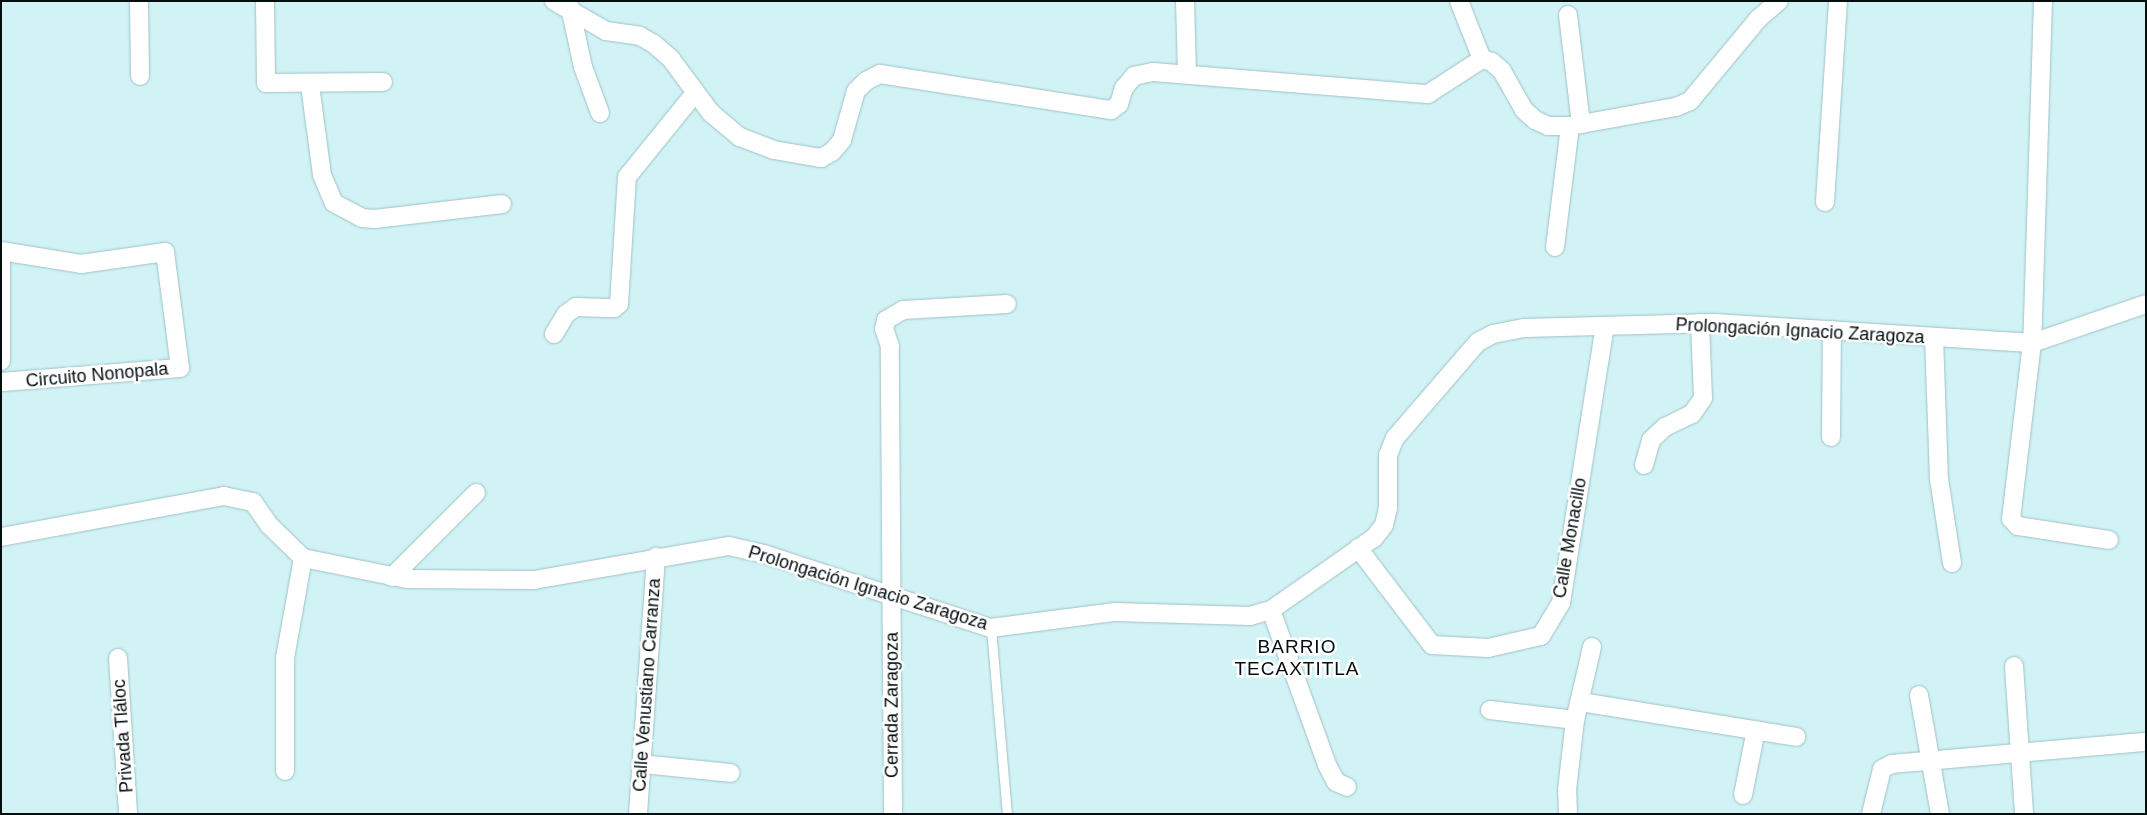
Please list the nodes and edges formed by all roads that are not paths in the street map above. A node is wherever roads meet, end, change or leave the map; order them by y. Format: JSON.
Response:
{"nodes":[{"id":1,"x":139,"y":1,"type":"edge"},
{"id":2,"x":265,"y":1,"type":"edge"},
{"id":3,"x":1185,"y":1,"type":"edge"},
{"id":4,"x":1459,"y":1,"type":"edge"},
{"id":5,"x":1779,"y":1,"type":"edge"},
{"id":6,"x":1838,"y":1,"type":"edge"},
{"id":7,"x":2043,"y":1,"type":"edge"},
{"id":8,"x":562,"y":4,"type":"edge"},
{"id":9,"x":1568,"y":15,"type":"dead end"},
{"id":10,"x":1482,"y":59,"type":"junction"},
{"id":11,"x":1187,"y":74,"type":"junction"},
{"id":12,"x":140,"y":76,"type":"dead end"},
{"id":13,"x":383,"y":82,"type":"dead end"},
{"id":14,"x":310,"y":85,"type":"junction"},
{"id":15,"x":695,"y":93,"type":"junction"},
{"id":16,"x":600,"y":113,"type":"dead end"},
{"id":17,"x":1576,"y":125,"type":"junction"},
{"id":18,"x":1825,"y":202,"type":"dead end"},
{"id":19,"x":502,"y":204,"type":"dead end"},
{"id":20,"x":1555,"y":247,"type":"dead end"},
{"id":21,"x":1,"y":252,"type":"edge"},
{"id":22,"x":1,"y":259,"type":"edge"},
{"id":23,"x":1007,"y":304,"type":"dead end"},
{"id":24,"x":2146,"y":304,"type":"edge"},
{"id":25,"x":1700,"y":324,"type":"junction"},
{"id":26,"x":1605,"y":326,"type":"junction"},
{"id":27,"x":1832,"y":330,"type":"junction"},
{"id":28,"x":554,"y":334,"type":"dead end"},
{"id":29,"x":1934,"y":337,"type":"junction"},
{"id":30,"x":2032,"y":343,"type":"junction"},
{"id":31,"x":1,"y":361,"type":"edge"},
{"id":32,"x":1,"y":382,"type":"edge"},
{"id":33,"x":1831,"y":437,"type":"dead end"},
{"id":34,"x":1644,"y":465,"type":"dead end"},
{"id":35,"x":476,"y":493,"type":"dead end"},
{"id":36,"x":1,"y":537,"type":"edge"},
{"id":37,"x":2109,"y":540,"type":"dead end"},
{"id":38,"x":1358,"y":548,"type":"junction"},
{"id":39,"x":656,"y":557,"type":"junction"},
{"id":40,"x":303,"y":558,"type":"junction"},
{"id":41,"x":1952,"y":563,"type":"dead end"},
{"id":42,"x":392,"y":577,"type":"junction"},
{"id":43,"x":891,"y":596,"type":"junction"},
{"id":44,"x":1271,"y":610,"type":"junction"},
{"id":45,"x":991,"y":628,"type":"junction"},
{"id":46,"x":1592,"y":647,"type":"dead end"},
{"id":47,"x":118,"y":658,"type":"dead end"},
{"id":48,"x":2014,"y":666,"type":"dead end"},
{"id":49,"x":1919,"y":695,"type":"dead end"},
{"id":50,"x":1581,"y":702,"type":"junction"},
{"id":51,"x":1490,"y":710,"type":"dead end"},
{"id":52,"x":1575,"y":720,"type":"junction"},
{"id":53,"x":1756,"y":730,"type":"junction"},
{"id":54,"x":1796,"y":737,"type":"dead end"},
{"id":55,"x":2146,"y":742,"type":"edge"},
{"id":56,"x":2019,"y":754,"type":"junction"},
{"id":57,"x":1930,"y":761,"type":"junction"},
{"id":58,"x":642,"y":764,"type":"junction"},
{"id":59,"x":285,"y":771,"type":"dead end"},
{"id":60,"x":731,"y":773,"type":"dead end"},
{"id":61,"x":1347,"y":787,"type":"dead end"},
{"id":62,"x":1743,"y":795,"type":"dead end"},
{"id":63,"x":128,"y":814,"type":"edge"},
{"id":64,"x":638,"y":814,"type":"edge"},
{"id":65,"x":893,"y":814,"type":"edge"},
{"id":66,"x":1007,"y":814,"type":"edge"},
{"id":67,"x":1568,"y":814,"type":"edge"},
{"id":68,"x":1871,"y":814,"type":"edge"},
{"id":69,"x":1940,"y":814,"type":"edge"},
{"id":70,"x":2024,"y":814,"type":"edge"}],
"edges":[{"from":1,"to":12,"type":"street"},
{"from":2,"to":14,"type":"street"},
{"from":3,"to":11,"type":"street"},
{"from":4,"to":10,"type":"street"},
{"from":5,"to":17,"type":"street"},
{"from":6,"to":18,"type":"street"},
{"from":7,"to":30,"type":"street"},
{"from":8,"to":15,"type":"street"},
{"from":8,"to":16,"type":"street"},
{"from":9,"to":17,"type":"street"},
{"from":10,"to":11,"type":"street"},
{"from":10,"to":17,"type":"street"},
{"from":11,"to":15,"type":"street"},
{"from":13,"to":14,"type":"street"},
{"from":14,"to":19,"type":"street"},
{"from":15,"to":28,"type":"street"},
{"from":17,"to":20,"type":"street"},
{"from":21,"to":32,"type":"street","name":"Circuito Nonopala"},
{"from":22,"to":31,"type":"street"},
{"from":23,"to":43,"type":"street","name":"Cerrada Zaragoza"},
{"from":24,"to":30,"type":"street","name":"Prolongación Ignacio Zaragoza"},
{"from":25,"to":26,"type":"street","name":"Prolongación Ignacio Zaragoza"},
{"from":25,"to":27,"type":"street","name":"Prolongación Ignacio Zaragoza"},
{"from":25,"to":34,"type":"street"},
{"from":26,"to":38,"type":"street","name":"Prolongación Ignacio Zaragoza"},
{"from":26,"to":38,"type":"street","name":"Calle Monacillo"},
{"from":27,"to":29,"type":"street","name":"Prolongación Ignacio Zaragoza"},
{"from":27,"to":33,"type":"street"},
{"from":29,"to":30,"type":"street","name":"Prolongación Ignacio Zaragoza"},
{"from":29,"to":41,"type":"street"},
{"from":30,"to":37,"type":"street"},
{"from":35,"to":42,"type":"street"},
{"from":36,"to":40,"type":"street"},
{"from":38,"to":44,"type":"street","name":"Prolongación Ignacio Zaragoza"},
{"from":39,"to":42,"type":"street","name":"Prolongación Ignacio Zaragoza"},
{"from":39,"to":43,"type":"street","name":"Prolongación Ignacio Zaragoza"},
{"from":39,"to":58,"type":"street","name":"Calle Venustiano Carranza"},
{"from":40,"to":42,"type":"street","name":"Prolongación Ignacio Zaragoza"},
{"from":40,"to":59,"type":"street"},
{"from":43,"to":45,"type":"street","name":"Prolongación Ignacio Zaragoza"},
{"from":43,"to":65,"type":"street","name":"Cerrada Zaragoza"},
{"from":44,"to":45,"type":"street","name":"Prolongación Ignacio Zaragoza"},
{"from":44,"to":61,"type":"street"},
{"from":45,"to":66,"type":"lane"},
{"from":46,"to":50,"type":"street"},
{"from":47,"to":63,"type":"street","name":"Privada Tláloc"},
{"from":48,"to":56,"type":"street"},
{"from":49,"to":57,"type":"street"},
{"from":50,"to":52,"type":"street"},
{"from":50,"to":53,"type":"street"},
{"from":51,"to":52,"type":"street"},
{"from":52,"to":67,"type":"street"},
{"from":53,"to":54,"type":"street"},
{"from":53,"to":62,"type":"street"},
{"from":55,"to":56,"type":"street"},
{"from":56,"to":57,"type":"street"},
{"from":56,"to":70,"type":"street"},
{"from":57,"to":68,"type":"street"},
{"from":57,"to":69,"type":"street"},
{"from":58,"to":60,"type":"street"},
{"from":58,"to":64,"type":"street","name":"Calle Venustiano Carranza"}]}
